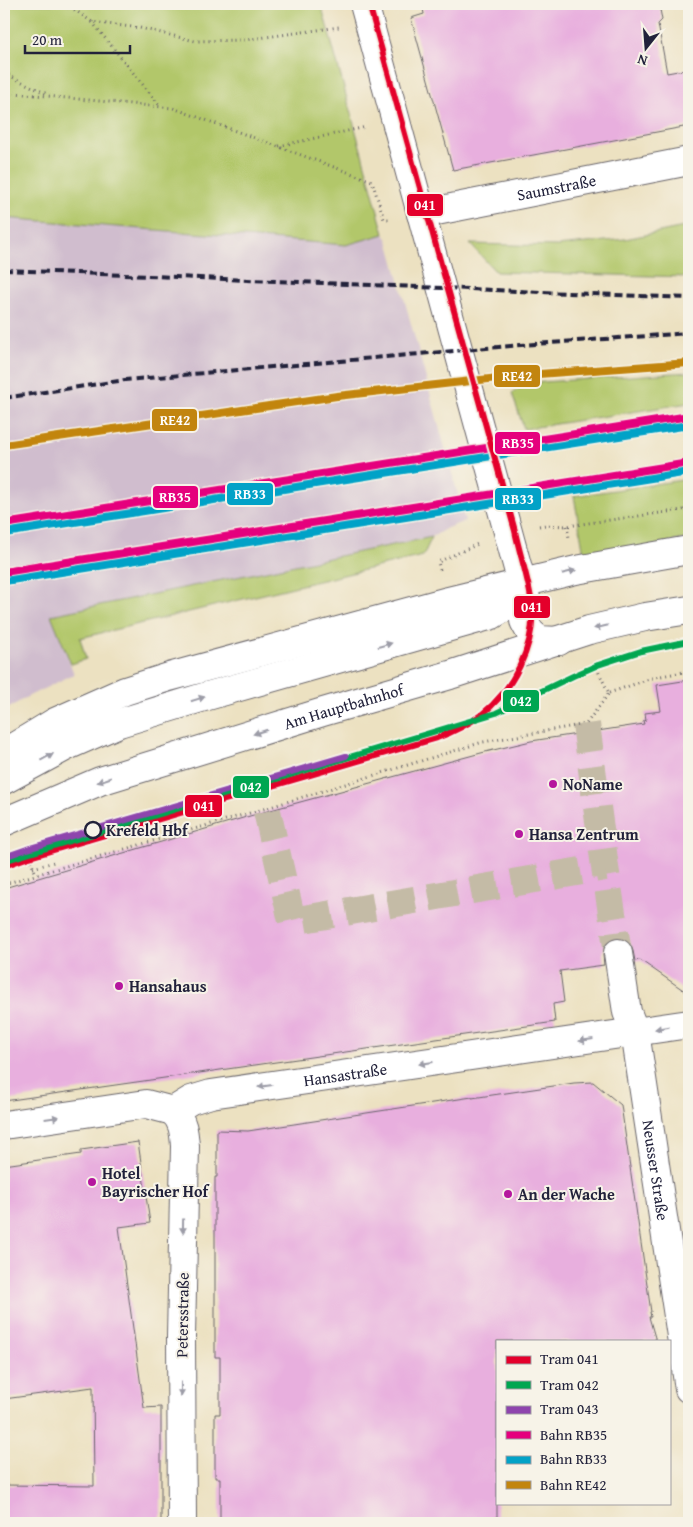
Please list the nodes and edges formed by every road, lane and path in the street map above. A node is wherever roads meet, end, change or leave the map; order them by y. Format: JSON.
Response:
{"nodes":[{"id":1,"x":66,"y":4,"type":"edge"},
{"id":2,"x":366,"y":13,"type":"edge"},
{"id":3,"x":92,"y":22,"type":"junction"},
{"id":4,"x":4,"y":73,"type":"edge"},
{"id":5,"x":4,"y":92,"type":"edge"},
{"id":6,"x":52,"y":97,"type":"junction"},
{"id":7,"x":161,"y":107,"type":"junction"},
{"id":8,"x":396,"y":121,"type":"junction"},
{"id":9,"x":278,"y":146,"type":"junction"},
{"id":10,"x":689,"y":161,"type":"edge"},
{"id":11,"x":421,"y":214,"type":"junction"},
{"id":12,"x":689,"y":509,"type":"edge"},
{"id":13,"x":508,"y":532,"type":"junction"},
{"id":14,"x":689,"y":550,"type":"edge"},
{"id":15,"x":522,"y":583,"type":"junction"},
{"id":16,"x":448,"y":601,"type":"junction"},
{"id":17,"x":689,"y":610,"type":"edge"},
{"id":18,"x":558,"y":640,"type":"junction"},
{"id":19,"x":474,"y":668,"type":"junction"},
{"id":20,"x":689,"y":671,"type":"edge"},
{"id":21,"x":609,"y":693,"type":"dead end"},
{"id":22,"x":586,"y":724,"type":"dead end"},
{"id":23,"x":4,"y":753,"type":"edge"},
{"id":24,"x":4,"y":780,"type":"edge"},
{"id":25,"x":4,"y":822,"type":"edge"},
{"id":26,"x":54,"y":862,"type":"dead end"},
{"id":27,"x":34,"y":868,"type":"dead end"},
{"id":28,"x":4,"y":884,"type":"edge"},
{"id":29,"x":618,"y":953,"type":"tunnel mouth"},
{"id":30,"x":689,"y":1024,"type":"edge"},
{"id":31,"x":635,"y":1032,"type":"junction"},
{"id":32,"x":173,"y":1111,"type":"junction"},
{"id":33,"x":4,"y":1124,"type":"edge"},
{"id":34,"x":689,"y":1379,"type":"edge"},
{"id":35,"x":182,"y":1523,"type":"edge"}],
"edges":[{"from":1,"to":3,"type":"path"},
{"from":2,"to":3,"type":"path"},
{"from":2,"to":8,"type":"street"},
{"from":3,"to":7,"type":"path"},
{"from":4,"to":6,"type":"path"},
{"from":5,"to":6,"type":"path"},
{"from":6,"to":7,"type":"path"},
{"from":7,"to":9,"type":"path"},
{"from":8,"to":9,"type":"path"},
{"from":8,"to":11,"type":"street"},
{"from":9,"to":11,"type":"path"},
{"from":10,"to":11,"type":"street","name":"Saumstraße"},
{"from":11,"to":13,"type":"street"},
{"from":12,"to":13,"type":"path"},
{"from":13,"to":15,"type":"street"},
{"from":13,"to":16,"type":"path"},
{"from":15,"to":14,"type":"street","one_way":true},
{"from":15,"to":16,"type":"street"},
{"from":15,"to":18,"type":"street"},
{"from":15,"to":19,"type":"street"},
{"from":24,"to":15,"type":"street","one_way":true},
{"from":16,"to":23,"type":"street"},
{"from":17,"to":18,"type":"street","name":"Am Hauptbahnhof","one_way":true},
{"from":18,"to":19,"type":"street","name":"Am Hauptbahnhof"},
{"from":19,"to":25,"type":"street","name":"Am Hauptbahnhof","one_way":true},
{"from":20,"to":21,"type":"path"},
{"from":22,"to":28,"type":"path"},
{"from":26,"to":27,"type":"path"},
{"from":29,"to":31,"type":"street","name":"Neusser Straße"},
{"from":30,"to":31,"type":"street","name":"Hansastraße","one_way":true},
{"from":31,"to":32,"type":"street","name":"Hansastraße","one_way":true},
{"from":31,"to":34,"type":"street","name":"Neusser Straße"},
{"from":33,"to":32,"type":"street","one_way":true},
{"from":32,"to":35,"type":"street","name":"Petersstraße","one_way":true}]}
